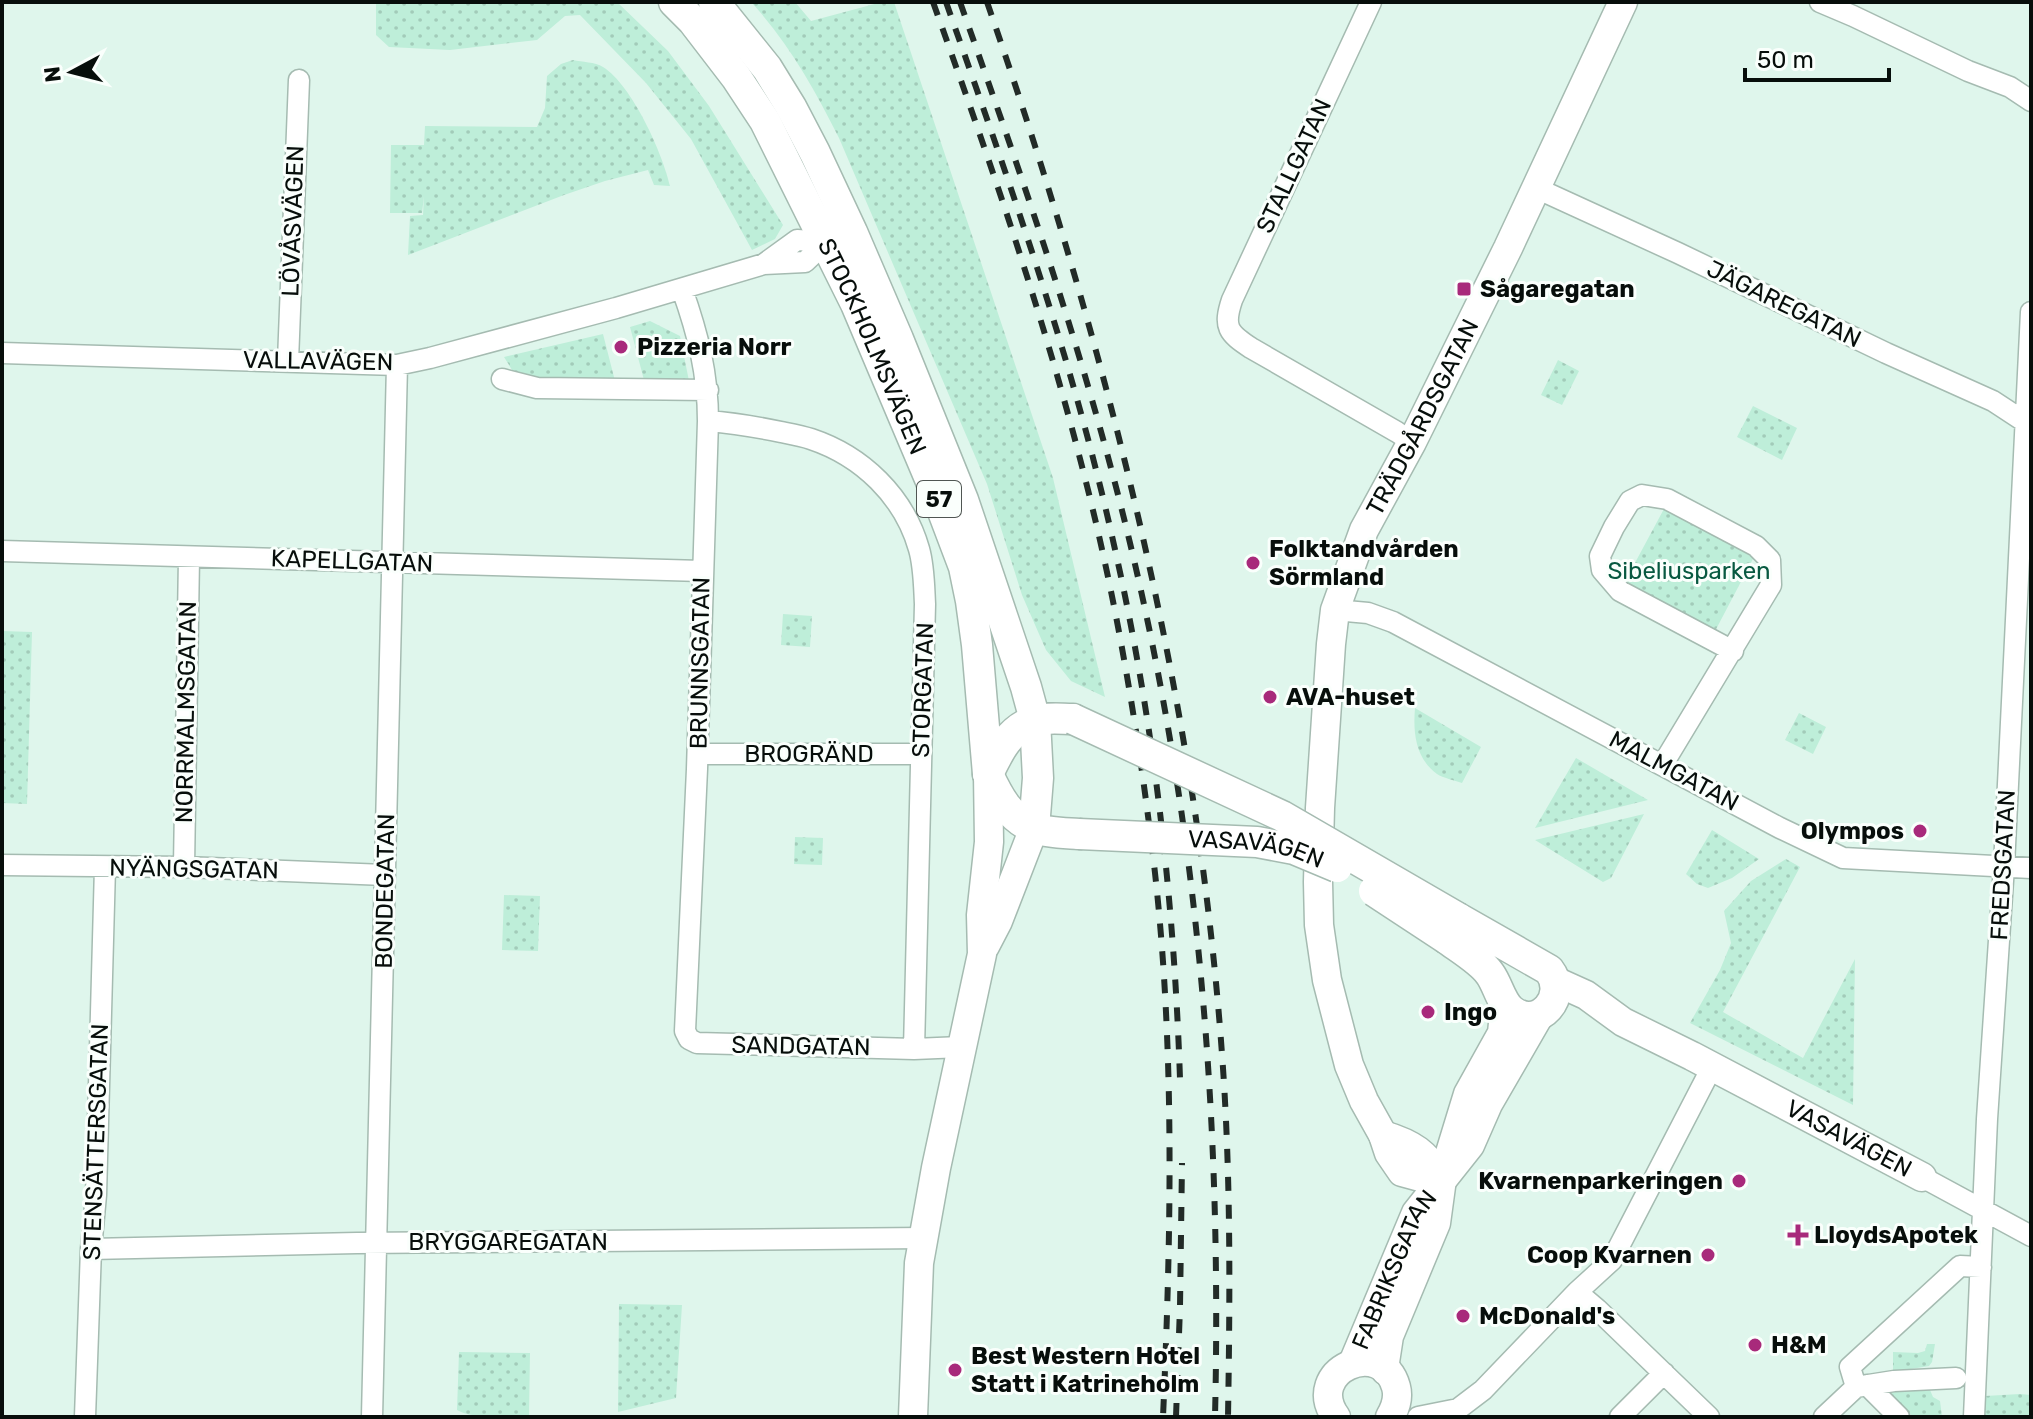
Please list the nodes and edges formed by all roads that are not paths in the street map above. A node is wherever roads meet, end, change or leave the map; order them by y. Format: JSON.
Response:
{"nodes":[{"id":1,"x":674,"y":2,"type":"edge"},
{"id":2,"x":714,"y":2,"type":"edge"},
{"id":3,"x":1371,"y":2,"type":"edge"},
{"id":4,"x":1623,"y":2,"type":"edge"},
{"id":5,"x":1820,"y":2,"type":"edge"},
{"id":6,"x":299,"y":80,"type":"dead end"},
{"id":7,"x":2031,"y":101,"type":"edge"},
{"id":8,"x":1536,"y":188,"type":"junction"},
{"id":9,"x":839,"y":237,"type":"junction"},
{"id":10,"x":682,"y":289,"type":"junction"},
{"id":11,"x":2031,"y":312,"type":"edge"},
{"id":12,"x":2,"y":353,"type":"edge"},
{"id":13,"x":288,"y":361,"type":"junction"},
{"id":14,"x":397,"y":365,"type":"junction"},
{"id":15,"x":502,"y":379,"type":"dead end"},
{"id":16,"x":708,"y":390,"type":"junction"},
{"id":17,"x":708,"y":421,"type":"junction"},
{"id":18,"x":2028,"y":422,"type":"edge"},
{"id":19,"x":1412,"y":442,"type":"junction"},
{"id":20,"x":2,"y":551,"type":"edge"},
{"id":21,"x":189,"y":557,"type":"junction"},
{"id":22,"x":394,"y":562,"type":"junction"},
{"id":23,"x":702,"y":571,"type":"junction"},
{"id":24,"x":1335,"y":610,"type":"junction"},
{"id":25,"x":1733,"y":651,"type":"junction"},
{"id":26,"x":1022,"y":676,"type":"junction"},
{"id":27,"x":1073,"y":719,"type":"junction"},
{"id":28,"x":1035,"y":720,"type":"junction"},
{"id":29,"x":698,"y":754,"type":"junction"},
{"id":30,"x":921,"y":754,"type":"junction"},
{"id":31,"x":1663,"y":764,"type":"junction"},
{"id":32,"x":988,"y":774,"type":"junction"},
{"id":33,"x":1034,"y":828,"type":"junction"},
{"id":34,"x":2,"y":865,"type":"edge"},
{"id":35,"x":2004,"y":866,"type":"junction"},
{"id":36,"x":105,"y":867,"type":"junction"},
{"id":37,"x":184,"y":867,"type":"junction"},
{"id":38,"x":2031,"y":868,"type":"edge"},
{"id":39,"x":385,"y":875,"type":"junction"},
{"id":40,"x":1452,"y":928,"type":"junction"},
{"id":41,"x":982,"y":954,"type":"junction"},
{"id":42,"x":1544,"y":991,"type":"junction"},
{"id":43,"x":1503,"y":999,"type":"junction"},
{"id":44,"x":689,"y":1039,"type":"joint"},
{"id":45,"x":961,"y":1047,"type":"junction"},
{"id":46,"x":914,"y":1049,"type":"junction"},
{"id":47,"x":1712,"y":1067,"type":"junction"},
{"id":48,"x":1922,"y":1177,"type":"joint"},
{"id":49,"x":1442,"y":1179,"type":"junction"},
{"id":50,"x":1984,"y":1211,"type":"junction"},
{"id":51,"x":2031,"y":1236,"type":"edge"},
{"id":52,"x":924,"y":1238,"type":"junction"},
{"id":53,"x":376,"y":1243,"type":"junction"},
{"id":54,"x":91,"y":1249,"type":"junction"},
{"id":55,"x":1981,"y":1267,"type":"junction"},
{"id":56,"x":1577,"y":1292,"type":"junction"},
{"id":57,"x":1353,"y":1363,"type":"junction"},
{"id":58,"x":1664,"y":1373,"type":"junction"},
{"id":59,"x":1956,"y":1378,"type":"dead end"},
{"id":60,"x":1861,"y":1386,"type":"junction"},
{"id":61,"x":1391,"y":1393,"type":"edge"},
{"id":62,"x":1333,"y":1415,"type":"edge"},
{"id":63,"x":1425,"y":1415,"type":"edge"},
{"id":64,"x":85,"y":1417,"type":"edge"},
{"id":65,"x":372,"y":1417,"type":"edge"},
{"id":66,"x":913,"y":1417,"type":"edge"},
{"id":67,"x":1620,"y":1417,"type":"edge"},
{"id":68,"x":1709,"y":1417,"type":"edge"},
{"id":69,"x":1824,"y":1417,"type":"edge"},
{"id":70,"x":1899,"y":1417,"type":"edge"},
{"id":71,"x":1974,"y":1417,"type":"edge"}],
"edges":[{"from":1,"to":9,"type":"main road","name":"STOCKHOLMSVÄGEN","number":"57"},
{"from":2,"to":9,"type":"main road","name":"STOCKHOLMSVÄGEN","number":"57"},
{"from":3,"to":19,"type":"street","name":"STALLGATAN"},
{"from":4,"to":8,"type":"street","name":"TRÄDGÅRDSGATAN"},
{"from":5,"to":7,"type":"street"},
{"from":6,"to":13,"type":"street","name":"LÖVÅSVÄGEN"},
{"from":8,"to":18,"type":"street","name":"JÄGAREGATAN"},
{"from":8,"to":19,"type":"street","name":"TRÄDGÅRDSGATAN"},
{"from":9,"to":10,"type":"street","name":"VALLAVÄGEN"},
{"from":9,"to":26,"type":"main road","name":"STOCKHOLMSVÄGEN","number":"57"},
{"from":9,"to":32,"type":"main road","name":"STOCKHOLMSVÄGEN","number":"57"},
{"from":10,"to":14,"type":"street","name":"VALLAVÄGEN"},
{"from":10,"to":16,"type":"street","name":"BRUNNSGATAN"},
{"from":11,"to":18,"type":"street","name":"FREDSGATAN"},
{"from":12,"to":13,"type":"street","name":"VALLAVÄGEN"},
{"from":13,"to":14,"type":"street","name":"VALLAVÄGEN"},
{"from":14,"to":22,"type":"street","name":"BONDEGATAN"},
{"from":15,"to":16,"type":"street"},
{"from":16,"to":17,"type":"street","name":"BRUNNSGATAN"},
{"from":17,"to":23,"type":"street","name":"BRUNNSGATAN"},
{"from":17,"to":30,"type":"street","name":"STORGATAN"},
{"from":18,"to":35,"type":"street","name":"FREDSGATAN"},
{"from":19,"to":24,"type":"street","name":"TRÄDGÅRDSGATAN"},
{"from":20,"to":21,"type":"street","name":"KAPELLGATAN"},
{"from":21,"to":22,"type":"street","name":"KAPELLGATAN"},
{"from":21,"to":37,"type":"street","name":"NORRMALMSGATAN"},
{"from":22,"to":23,"type":"street","name":"KAPELLGATAN"},
{"from":22,"to":39,"type":"street","name":"BONDEGATAN"},
{"from":23,"to":29,"type":"street","name":"BRUNNSGATAN"},
{"from":24,"to":31,"type":"street","name":"MALMGATAN"},
{"from":24,"to":49,"type":"street","name":"TRÄDGÅRDSGATAN"},
{"from":25,"to":25,"type":"street"},
{"from":25,"to":31,"type":"street"},
{"from":26,"to":27,"type":"main road","number":"57"},
{"from":26,"to":28,"type":"main road","name":"STOCKHOLMSVÄGEN","number":"57"},
{"from":27,"to":28,"type":"main road","number":"57"},
{"from":27,"to":40,"type":"main road","name":"VASAVÄGEN","number":"57","bridge":true},
{"from":28,"to":32,"type":"main road"},
{"from":28,"to":33,"type":"main road","name":"STOCKHOLMSVÄGEN"},
{"from":29,"to":30,"type":"street","name":"BROGRÄND"},
{"from":29,"to":44,"type":"street","name":"BRUNNSGATAN"},
{"from":30,"to":46,"type":"street","name":"STORGATAN"},
{"from":31,"to":35,"type":"street","name":"MALMGATAN"},
{"from":32,"to":33,"type":"main road","number":"57"},
{"from":32,"to":41,"type":"street"},
{"from":33,"to":40,"type":"main road","name":"VASAVÄGEN","number":"57","bridge":true},
{"from":33,"to":41,"type":"street"},
{"from":34,"to":36,"type":"street","name":"NYÄNGSGATAN"},
{"from":35,"to":38,"type":"street","name":"MALMGATAN"},
{"from":35,"to":50,"type":"street","name":"FREDSGATAN"},
{"from":36,"to":37,"type":"street","name":"NYÄNGSGATAN"},
{"from":36,"to":54,"type":"street","name":"STENSÄTTERSGATAN"},
{"from":37,"to":39,"type":"street","name":"NYÄNGSGATAN"},
{"from":39,"to":53,"type":"street","name":"BONDEGATAN"},
{"from":40,"to":42,"type":"main road","name":"VASAVÄGEN","number":"57"},
{"from":40,"to":43,"type":"main road","name":"VASAVÄGEN","number":"57"},
{"from":41,"to":45,"type":"street"},
{"from":42,"to":43,"type":"main road","name":"VASAVÄGEN"},
{"from":42,"to":43,"type":"main road"},
{"from":42,"to":47,"type":"street","name":"VASAVÄGEN"},
{"from":42,"to":49,"type":"street","name":"FABRIKSGATAN"},
{"from":43,"to":49,"type":"street","name":"FABRIKSGATAN"},
{"from":44,"to":46,"type":"street","name":"SANDGATAN"},
{"from":45,"to":46,"type":"street"},
{"from":45,"to":52,"type":"street"},
{"from":47,"to":48,"type":"street","name":"VASAVÄGEN"},
{"from":47,"to":56,"type":"street"},
{"from":48,"to":50,"type":"street","name":"VASAVÄGEN"},
{"from":49,"to":57,"type":"street","name":"FABRIKSGATAN"},
{"from":49,"to":61,"type":"street","name":"FABRIKSGATAN"},
{"from":50,"to":51,"type":"street","name":"VASAVÄGEN"},
{"from":50,"to":55,"type":"street","name":"FREDSGATAN"},
{"from":52,"to":53,"type":"street","name":"BRYGGAREGATAN"},
{"from":52,"to":66,"type":"street"},
{"from":53,"to":54,"type":"street","name":"BRYGGAREGATAN"},
{"from":53,"to":65,"type":"street","name":"BONDEGATAN"},
{"from":54,"to":64,"type":"street","name":"STENSÄTTERSGATAN"},
{"from":55,"to":60,"type":"street"},
{"from":55,"to":71,"type":"street","name":"FREDSGATAN"},
{"from":56,"to":58,"type":"street"},
{"from":56,"to":63,"type":"street"},
{"from":57,"to":61,"type":"street"},
{"from":57,"to":62,"type":"street","name":"FABRIKSGATAN"},
{"from":58,"to":67,"type":"street"},
{"from":58,"to":68,"type":"street"},
{"from":59,"to":60,"type":"street"},
{"from":60,"to":69,"type":"street"},
{"from":60,"to":70,"type":"street"},
{"from":61,"to":63,"type":"street"}]}
